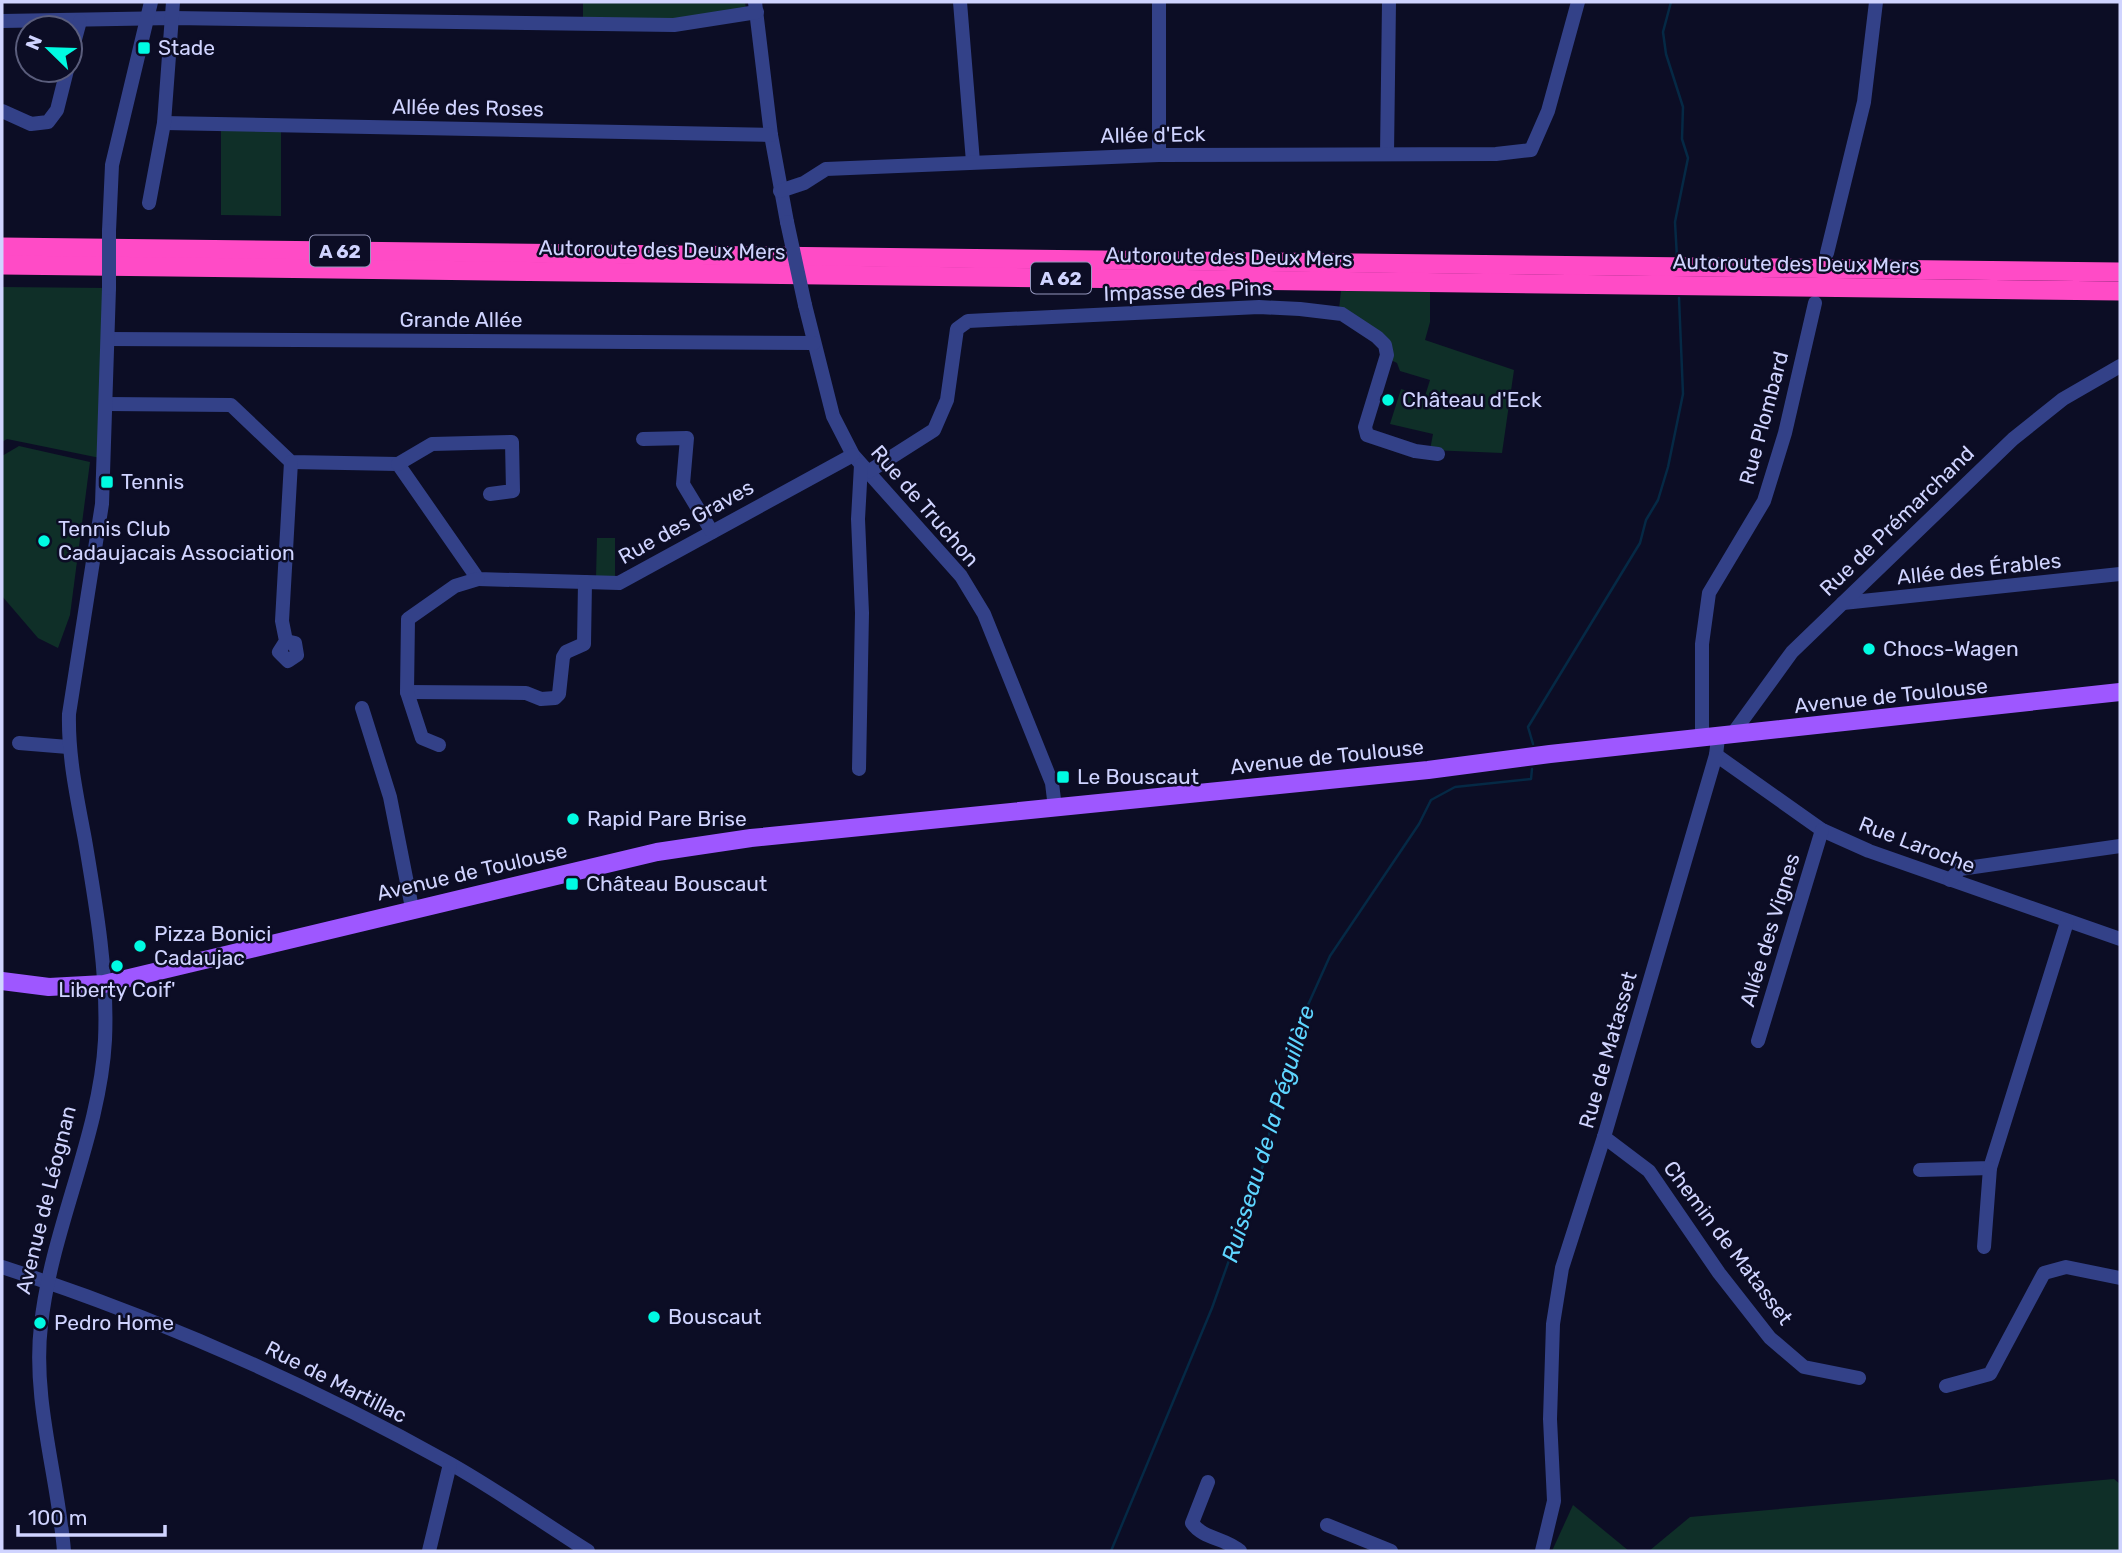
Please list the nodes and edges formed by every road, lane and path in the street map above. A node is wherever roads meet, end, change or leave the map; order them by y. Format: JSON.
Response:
{"nodes":[{"id":1,"x":151,"y":2,"type":"edge"},
{"id":2,"x":173,"y":2,"type":"edge"},
{"id":3,"x":960,"y":2,"type":"edge"},
{"id":4,"x":1159,"y":2,"type":"edge"},
{"id":5,"x":1389,"y":2,"type":"edge"},
{"id":6,"x":1577,"y":2,"type":"edge"},
{"id":7,"x":1876,"y":2,"type":"edge"},
{"id":8,"x":756,"y":7,"type":"edge"},
{"id":9,"x":173,"y":18,"type":"junction"},
{"id":10,"x":147,"y":19,"type":"junction"},
{"id":11,"x":84,"y":21,"type":"edge"},
{"id":12,"x":64,"y":84,"type":"edge"},
{"id":13,"x":2,"y":111,"type":"edge"},
{"id":14,"x":164,"y":122,"type":"junction"},
{"id":15,"x":771,"y":135,"type":"junction"},
{"id":16,"x":1387,"y":154,"type":"junction"},
{"id":17,"x":1158,"y":155,"type":"junction"},
{"id":18,"x":973,"y":162,"type":"junction"},
{"id":19,"x":780,"y":191,"type":"junction"},
{"id":20,"x":149,"y":203,"type":"dead end"},
{"id":21,"x":2,"y":247,"type":"edge"},
{"id":22,"x":1827,"y":253,"type":"dead end"},
{"id":23,"x":2,"y":265,"type":"edge"},
{"id":24,"x":2120,"y":272,"type":"edge"},
{"id":25,"x":2120,"y":291,"type":"edge"},
{"id":26,"x":1815,"y":303,"type":"dead end"},
{"id":27,"x":108,"y":339,"type":"junction"},
{"id":28,"x":814,"y":343,"type":"junction"},
{"id":29,"x":2120,"y":366,"type":"edge"},
{"id":30,"x":107,"y":404,"type":"junction"},
{"id":31,"x":643,"y":439,"type":"dead end"},
{"id":32,"x":1438,"y":454,"type":"dead end"},
{"id":33,"x":291,"y":462,"type":"junction"},
{"id":34,"x":398,"y":464,"type":"junction"},
{"id":35,"x":861,"y":464,"type":"junction"},
{"id":36,"x":490,"y":494,"type":"dead end"},
{"id":37,"x":712,"y":532,"type":"junction"},
{"id":38,"x":2120,"y":575,"type":"edge"},
{"id":39,"x":478,"y":579,"type":"junction"},
{"id":40,"x":585,"y":582,"type":"junction"},
{"id":41,"x":1843,"y":603,"type":"junction"},
{"id":42,"x":286,"y":641,"type":"dead end"},
{"id":43,"x":407,"y":692,"type":"junction"},
{"id":44,"x":2120,"y":692,"type":"edge"},
{"id":45,"x":362,"y":708,"type":"dead end"},
{"id":46,"x":1717,"y":742,"type":"junction"},
{"id":47,"x":19,"y":743,"type":"dead end"},
{"id":48,"x":439,"y":745,"type":"dead end"},
{"id":49,"x":68,"y":747,"type":"junction"},
{"id":50,"x":859,"y":769,"type":"dead end"},
{"id":51,"x":1055,"y":808,"type":"junction"},
{"id":52,"x":1822,"y":830,"type":"junction"},
{"id":53,"x":2120,"y":846,"type":"edge"},
{"id":54,"x":1950,"y":880,"type":"junction"},
{"id":55,"x":412,"y":908,"type":"junction"},
{"id":56,"x":2067,"y":922,"type":"junction"},
{"id":57,"x":2120,"y":939,"type":"edge"},
{"id":58,"x":2,"y":981,"type":"edge"},
{"id":59,"x":104,"y":984,"type":"junction"},
{"id":60,"x":1758,"y":1041,"type":"dead end"},
{"id":61,"x":1604,"y":1137,"type":"junction"},
{"id":62,"x":1990,"y":1168,"type":"junction"},
{"id":63,"x":1920,"y":1170,"type":"dead end"},
{"id":64,"x":1984,"y":1247,"type":"dead end"},
{"id":65,"x":2,"y":1267,"type":"edge"},
{"id":66,"x":2120,"y":1278,"type":"edge"},
{"id":67,"x":48,"y":1282,"type":"junction"},
{"id":68,"x":1859,"y":1378,"type":"dead end"},
{"id":69,"x":1947,"y":1386,"type":"dead end"},
{"id":70,"x":450,"y":1464,"type":"junction"},
{"id":71,"x":1208,"y":1482,"type":"dead end"},
{"id":72,"x":1327,"y":1525,"type":"dead end"},
{"id":73,"x":64,"y":1551,"type":"edge"},
{"id":74,"x":429,"y":1551,"type":"edge"},
{"id":75,"x":588,"y":1551,"type":"edge"},
{"id":76,"x":1240,"y":1551,"type":"edge"},
{"id":77,"x":1391,"y":1551,"type":"edge"},
{"id":78,"x":1542,"y":1551,"type":"edge"}],
"edges":[{"from":1,"to":10,"type":"street","name":"Avenue de Léognan"},
{"from":2,"to":9,"type":"street"},
{"from":3,"to":18,"type":"street"},
{"from":4,"to":17,"type":"street"},
{"from":5,"to":16,"type":"street"},
{"from":6,"to":16,"type":"street","name":"Allée d'Eck"},
{"from":7,"to":22,"type":"street"},
{"from":8,"to":9,"type":"street"},
{"from":8,"to":15,"type":"street"},
{"from":9,"to":10,"type":"street"},
{"from":9,"to":14,"type":"street"},
{"from":10,"to":11,"type":"street"},
{"from":10,"to":27,"type":"street","name":"Avenue de Léognan","bridge":true},
{"from":12,"to":13,"type":"street"},
{"from":14,"to":15,"type":"street","name":"Allée des Roses"},
{"from":14,"to":20,"type":"street"},
{"from":15,"to":19,"type":"street"},
{"from":16,"to":17,"type":"street","name":"Allée d'Eck"},
{"from":17,"to":18,"type":"street","name":"Allée d'Eck"},
{"from":18,"to":19,"type":"street","name":"Allée d'Eck"},
{"from":19,"to":28,"type":"street","name":"Rue de Truchon","bridge":true},
{"from":21,"to":24,"type":"highway","name":"Autoroute des Deux Mers","number":"A 62"},
{"from":23,"to":25,"type":"highway","name":"Autoroute des Deux Mers","number":"A 62"},
{"from":26,"to":46,"type":"street","name":"Rue Plombard"},
{"from":27,"to":28,"type":"street","name":"Grande Allée"},
{"from":27,"to":30,"type":"street","name":"Avenue de Léognan"},
{"from":28,"to":35,"type":"street","name":"Rue de Truchon"},
{"from":29,"to":41,"type":"street","name":"Rue de Prémarchand"},
{"from":30,"to":33,"type":"street"},
{"from":30,"to":49,"type":"street","name":"Avenue de Léognan"},
{"from":31,"to":37,"type":"street"},
{"from":32,"to":35,"type":"street","name":"Impasse des Pins"},
{"from":33,"to":34,"type":"street"},
{"from":33,"to":42,"type":"street"},
{"from":34,"to":36,"type":"street"},
{"from":34,"to":39,"type":"street"},
{"from":35,"to":37,"type":"street","name":"Rue des Graves"},
{"from":35,"to":50,"type":"street"},
{"from":35,"to":51,"type":"street","name":"Rue de Truchon"},
{"from":37,"to":40,"type":"street","name":"Rue des Graves"},
{"from":38,"to":41,"type":"street","name":"Allée des Érables"},
{"from":39,"to":40,"type":"street","name":"Rue des Graves"},
{"from":39,"to":43,"type":"street"},
{"from":40,"to":43,"type":"street"},
{"from":41,"to":46,"type":"street","name":"Rue de Prémarchand"},
{"from":43,"to":48,"type":"street"},
{"from":44,"to":46,"type":"main road","name":"Avenue de Toulouse"},
{"from":45,"to":55,"type":"street"},
{"from":46,"to":51,"type":"main road","name":"Avenue de Toulouse"},
{"from":46,"to":52,"type":"street","name":"Rue Laroche"},
{"from":46,"to":61,"type":"street","name":"Rue de Matasset"},
{"from":47,"to":49,"type":"street"},
{"from":49,"to":59,"type":"street","name":"Avenue de Léognan"},
{"from":51,"to":55,"type":"main road","name":"Avenue de Toulouse"},
{"from":52,"to":54,"type":"street","name":"Rue Laroche"},
{"from":52,"to":60,"type":"street","name":"Allée des Vignes"},
{"from":53,"to":54,"type":"street"},
{"from":54,"to":56,"type":"street","name":"Rue Laroche"},
{"from":55,"to":59,"type":"main road","name":"Avenue de Toulouse"},
{"from":56,"to":57,"type":"street","name":"Rue Laroche"},
{"from":56,"to":62,"type":"street"},
{"from":58,"to":59,"type":"main road"},
{"from":59,"to":67,"type":"street","name":"Avenue de Léognan"},
{"from":61,"to":68,"type":"street","name":"Chemin de Matasset"},
{"from":61,"to":78,"type":"street","name":"Rue de Matasset"},
{"from":62,"to":63,"type":"street"},
{"from":62,"to":64,"type":"street"},
{"from":65,"to":67,"type":"street","name":"Rue de Martillac"},
{"from":66,"to":69,"type":"street"},
{"from":67,"to":70,"type":"street","name":"Rue de Martillac"},
{"from":67,"to":73,"type":"street","name":"Avenue de Léognan"},
{"from":70,"to":74,"type":"street"},
{"from":70,"to":75,"type":"street","name":"Rue de Martillac"},
{"from":71,"to":76,"type":"street"},
{"from":72,"to":77,"type":"street"}]}
